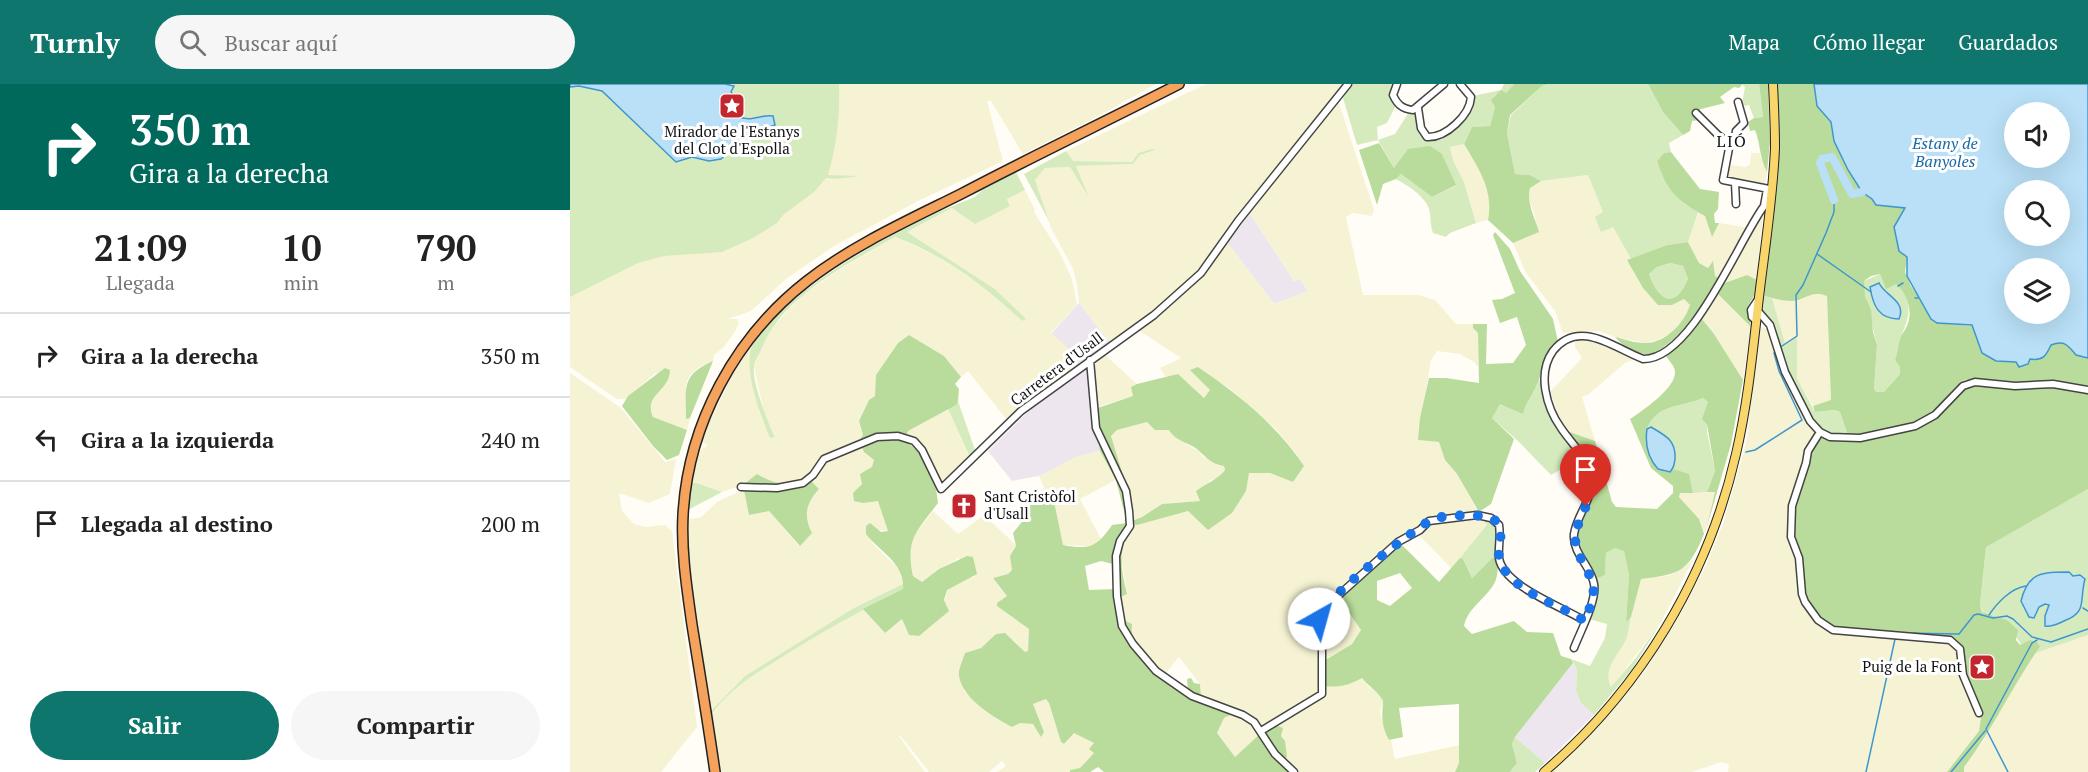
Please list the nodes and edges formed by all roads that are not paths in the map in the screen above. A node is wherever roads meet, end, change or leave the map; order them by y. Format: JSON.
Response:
{"nodes":[{"id":1,"x":1168,"y":84,"type":"edge"},
{"id":2,"x":1179,"y":84,"type":"edge"},
{"id":3,"x":1348,"y":84,"type":"edge"},
{"id":4,"x":1397,"y":84,"type":"edge"},
{"id":5,"x":1444,"y":84,"type":"edge"},
{"id":6,"x":1460,"y":84,"type":"edge"},
{"id":7,"x":1773,"y":84,"type":"edge"},
{"id":8,"x":1738,"y":102,"type":"dead end"},
{"id":9,"x":1418,"y":108,"type":"junction"},
{"id":10,"x":1696,"y":113,"type":"dead end"},
{"id":11,"x":1730,"y":142,"type":"junction"},
{"id":12,"x":1735,"y":183,"type":"junction"},
{"id":13,"x":1769,"y":189,"type":"junction"},
{"id":14,"x":1736,"y":204,"type":"dead end"},
{"id":15,"x":1766,"y":208,"type":"junction"},
{"id":16,"x":1759,"y":298,"type":"junction"},
{"id":17,"x":1761,"y":321,"type":"junction"},
{"id":18,"x":1090,"y":360,"type":"junction"},
{"id":19,"x":2088,"y":390,"type":"edge"},
{"id":20,"x":1820,"y":432,"type":"junction"},
{"id":21,"x":741,"y":488,"type":"dead end"},
{"id":22,"x":1585,"y":621,"type":"junction"},
{"id":23,"x":1574,"y":648,"type":"dead end"},
{"id":24,"x":1979,"y":713,"type":"dead end"},
{"id":25,"x":1261,"y":731,"type":"junction"},
{"id":26,"x":713,"y":772,"type":"edge"},
{"id":27,"x":1294,"y":772,"type":"edge"},
{"id":28,"x":1544,"y":772,"type":"edge"}],
"edges":[{"from":1,"to":26,"type":"highway"},
{"from":2,"to":26,"type":"highway"},
{"from":3,"to":18,"type":"street","name":"Carretera d'Usall"},
{"from":4,"to":9,"type":"street"},
{"from":5,"to":9,"type":"street"},
{"from":6,"to":9,"type":"street"},
{"from":7,"to":13,"type":"main road"},
{"from":8,"to":11,"type":"street"},
{"from":10,"to":11,"type":"street"},
{"from":11,"to":12,"type":"street"},
{"from":12,"to":13,"type":"street"},
{"from":12,"to":14,"type":"street"},
{"from":13,"to":15,"type":"main road"},
{"from":15,"to":16,"type":"main road"},
{"from":15,"to":22,"type":"street"},
{"from":16,"to":17,"type":"main road"},
{"from":16,"to":17,"type":"street"},
{"from":17,"to":20,"type":"street"},
{"from":17,"to":28,"type":"main road"},
{"from":18,"to":21,"type":"street","name":"Carretera d'Usall"},
{"from":18,"to":25,"type":"street"},
{"from":19,"to":20,"type":"street"},
{"from":20,"to":24,"type":"street"},
{"from":22,"to":23,"type":"street"},
{"from":22,"to":25,"type":"street"},
{"from":25,"to":27,"type":"street"}]}
